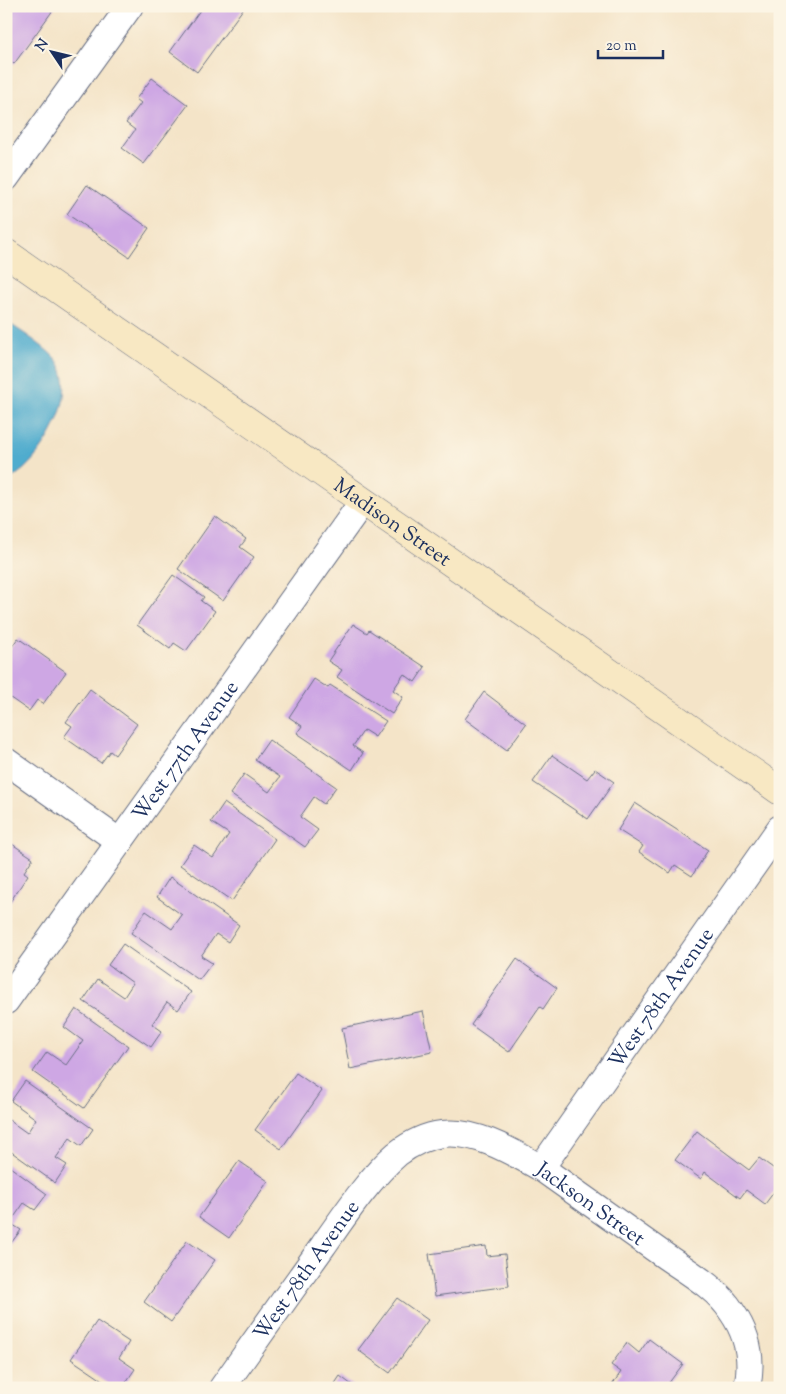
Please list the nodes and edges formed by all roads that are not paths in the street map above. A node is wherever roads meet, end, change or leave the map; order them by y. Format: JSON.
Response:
{"nodes":[{"id":1,"x":130,"y":6,"type":"edge"},
{"id":2,"x":6,"y":178,"type":"edge"},
{"id":3,"x":6,"y":252,"type":"edge"},
{"id":4,"x":363,"y":501,"type":"junction"},
{"id":5,"x":6,"y":761,"type":"edge"},
{"id":6,"x":780,"y":791,"type":"edge"},
{"id":7,"x":780,"y":828,"type":"edge"},
{"id":8,"x":120,"y":842,"type":"junction"},
{"id":9,"x":6,"y":1001,"type":"edge"},
{"id":10,"x":396,"y":1155,"type":"joint"},
{"id":11,"x":541,"y":1168,"type":"junction"},
{"id":12,"x":222,"y":1388,"type":"edge"},
{"id":13,"x":747,"y":1388,"type":"edge"}],
"edges":[{"from":1,"to":2,"type":"street"},
{"from":3,"to":4,"type":"street","name":"Madison Street"},
{"from":4,"to":6,"type":"street","name":"Madison Street"},
{"from":4,"to":8,"type":"street","name":"West 77th Avenue"},
{"from":5,"to":8,"type":"street"},
{"from":7,"to":11,"type":"street","name":"West 78th Avenue"},
{"from":8,"to":9,"type":"street","name":"West 77th Avenue"},
{"from":10,"to":11,"type":"street","name":"Jackson Street"},
{"from":10,"to":12,"type":"street","name":"West 78th Avenue"},
{"from":11,"to":13,"type":"street","name":"Jackson Street"}]}
